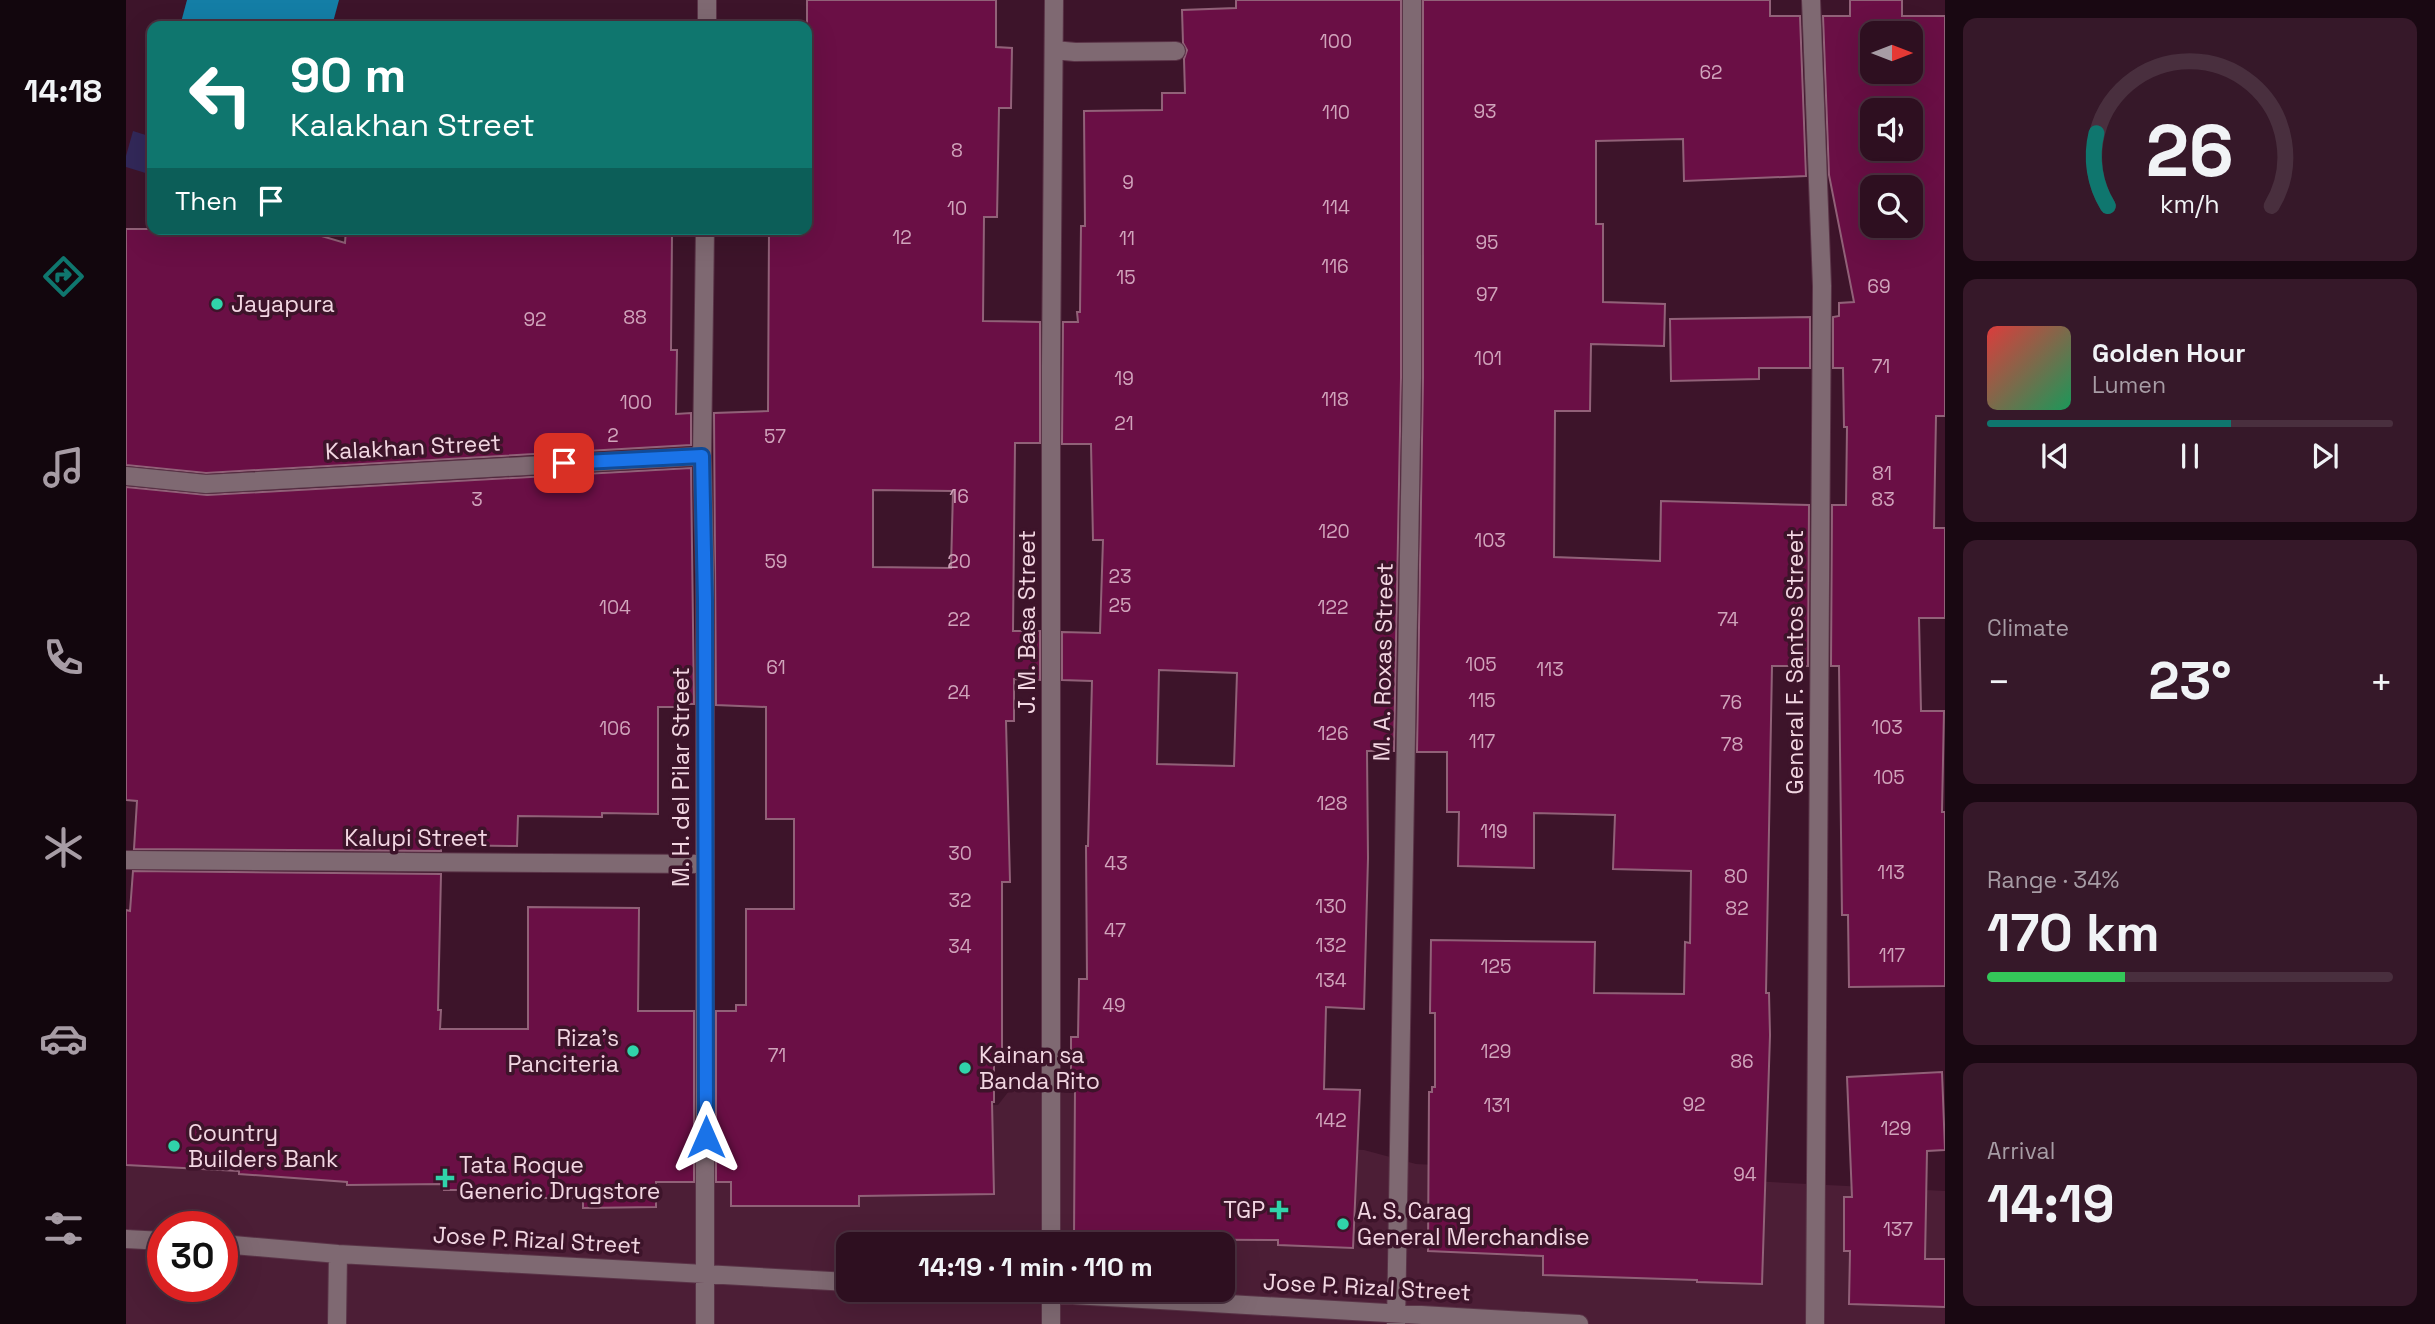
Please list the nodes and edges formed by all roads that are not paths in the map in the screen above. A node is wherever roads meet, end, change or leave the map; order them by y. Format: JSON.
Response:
{"nodes":[{"id":1,"x":707,"y":0,"type":"edge"},
{"id":2,"x":1054,"y":0,"type":"edge"},
{"id":3,"x":1412,"y":0,"type":"edge"},
{"id":4,"x":1811,"y":0,"type":"edge"},
{"id":5,"x":707,"y":21,"type":"edge"},
{"id":6,"x":1054,"y":50,"type":"junction"},
{"id":7,"x":1176,"y":51,"type":"dead end"},
{"id":8,"x":705,"y":235,"type":"edge"},
{"id":9,"x":702,"y":456,"type":"junction"},
{"id":10,"x":126,"y":476,"type":"edge"},
{"id":11,"x":126,"y":860,"type":"edge"},
{"id":12,"x":705,"y":864,"type":"junction"},
{"id":13,"x":1051,"y":1232,"type":"edge"},
{"id":14,"x":126,"y":1239,"type":"edge"},
{"id":15,"x":147,"y":1240,"type":"edge"},
{"id":16,"x":238,"y":1245,"type":"edge"},
{"id":17,"x":338,"y":1254,"type":"junction"},
{"id":18,"x":706,"y":1274,"type":"junction"},
{"id":19,"x":836,"y":1281,"type":"edge"},
{"id":20,"x":1051,"y":1302,"type":"edge"},
{"id":21,"x":1179,"y":1302,"type":"edge"},
{"id":22,"x":1396,"y":1319,"type":"edge"},
{"id":23,"x":337,"y":1324,"type":"edge"},
{"id":24,"x":705,"y":1324,"type":"edge"},
{"id":25,"x":1051,"y":1324,"type":"edge"},
{"id":26,"x":1579,"y":1324,"type":"edge"},
{"id":27,"x":1815,"y":1324,"type":"edge"}],
"edges":[{"from":1,"to":5,"type":"street"},
{"from":2,"to":6,"type":"street","name":"J. M. Basa Street"},
{"from":3,"to":22,"type":"street","name":"M. A. Roxas Street"},
{"from":4,"to":27,"type":"street","name":"General F. Santos Street"},
{"from":6,"to":7,"type":"street"},
{"from":6,"to":13,"type":"street","name":"J. M. Basa Street"},
{"from":8,"to":9,"type":"street","name":"M. H. del Pilar Street"},
{"from":9,"to":10,"type":"street","name":"Kalakhan Street"},
{"from":9,"to":12,"type":"street","name":"M. H. del Pilar Street"},
{"from":11,"to":12,"type":"street","name":"Kalupi Street"},
{"from":12,"to":18,"type":"street","name":"M. H. del Pilar Street"},
{"from":14,"to":15,"type":"street"},
{"from":16,"to":17,"type":"street","name":"Jose P. Rizal Street"},
{"from":17,"to":18,"type":"street","name":"Jose P. Rizal Street"},
{"from":17,"to":23,"type":"street"},
{"from":18,"to":19,"type":"street","name":"Jose P. Rizal Street"},
{"from":18,"to":24,"type":"street","name":"M. H. del Pilar Street"},
{"from":20,"to":25,"type":"street"},
{"from":21,"to":22,"type":"street","name":"Jose P. Rizal Street"},
{"from":22,"to":26,"type":"street","name":"Jose P. Rizal Street"}]}
